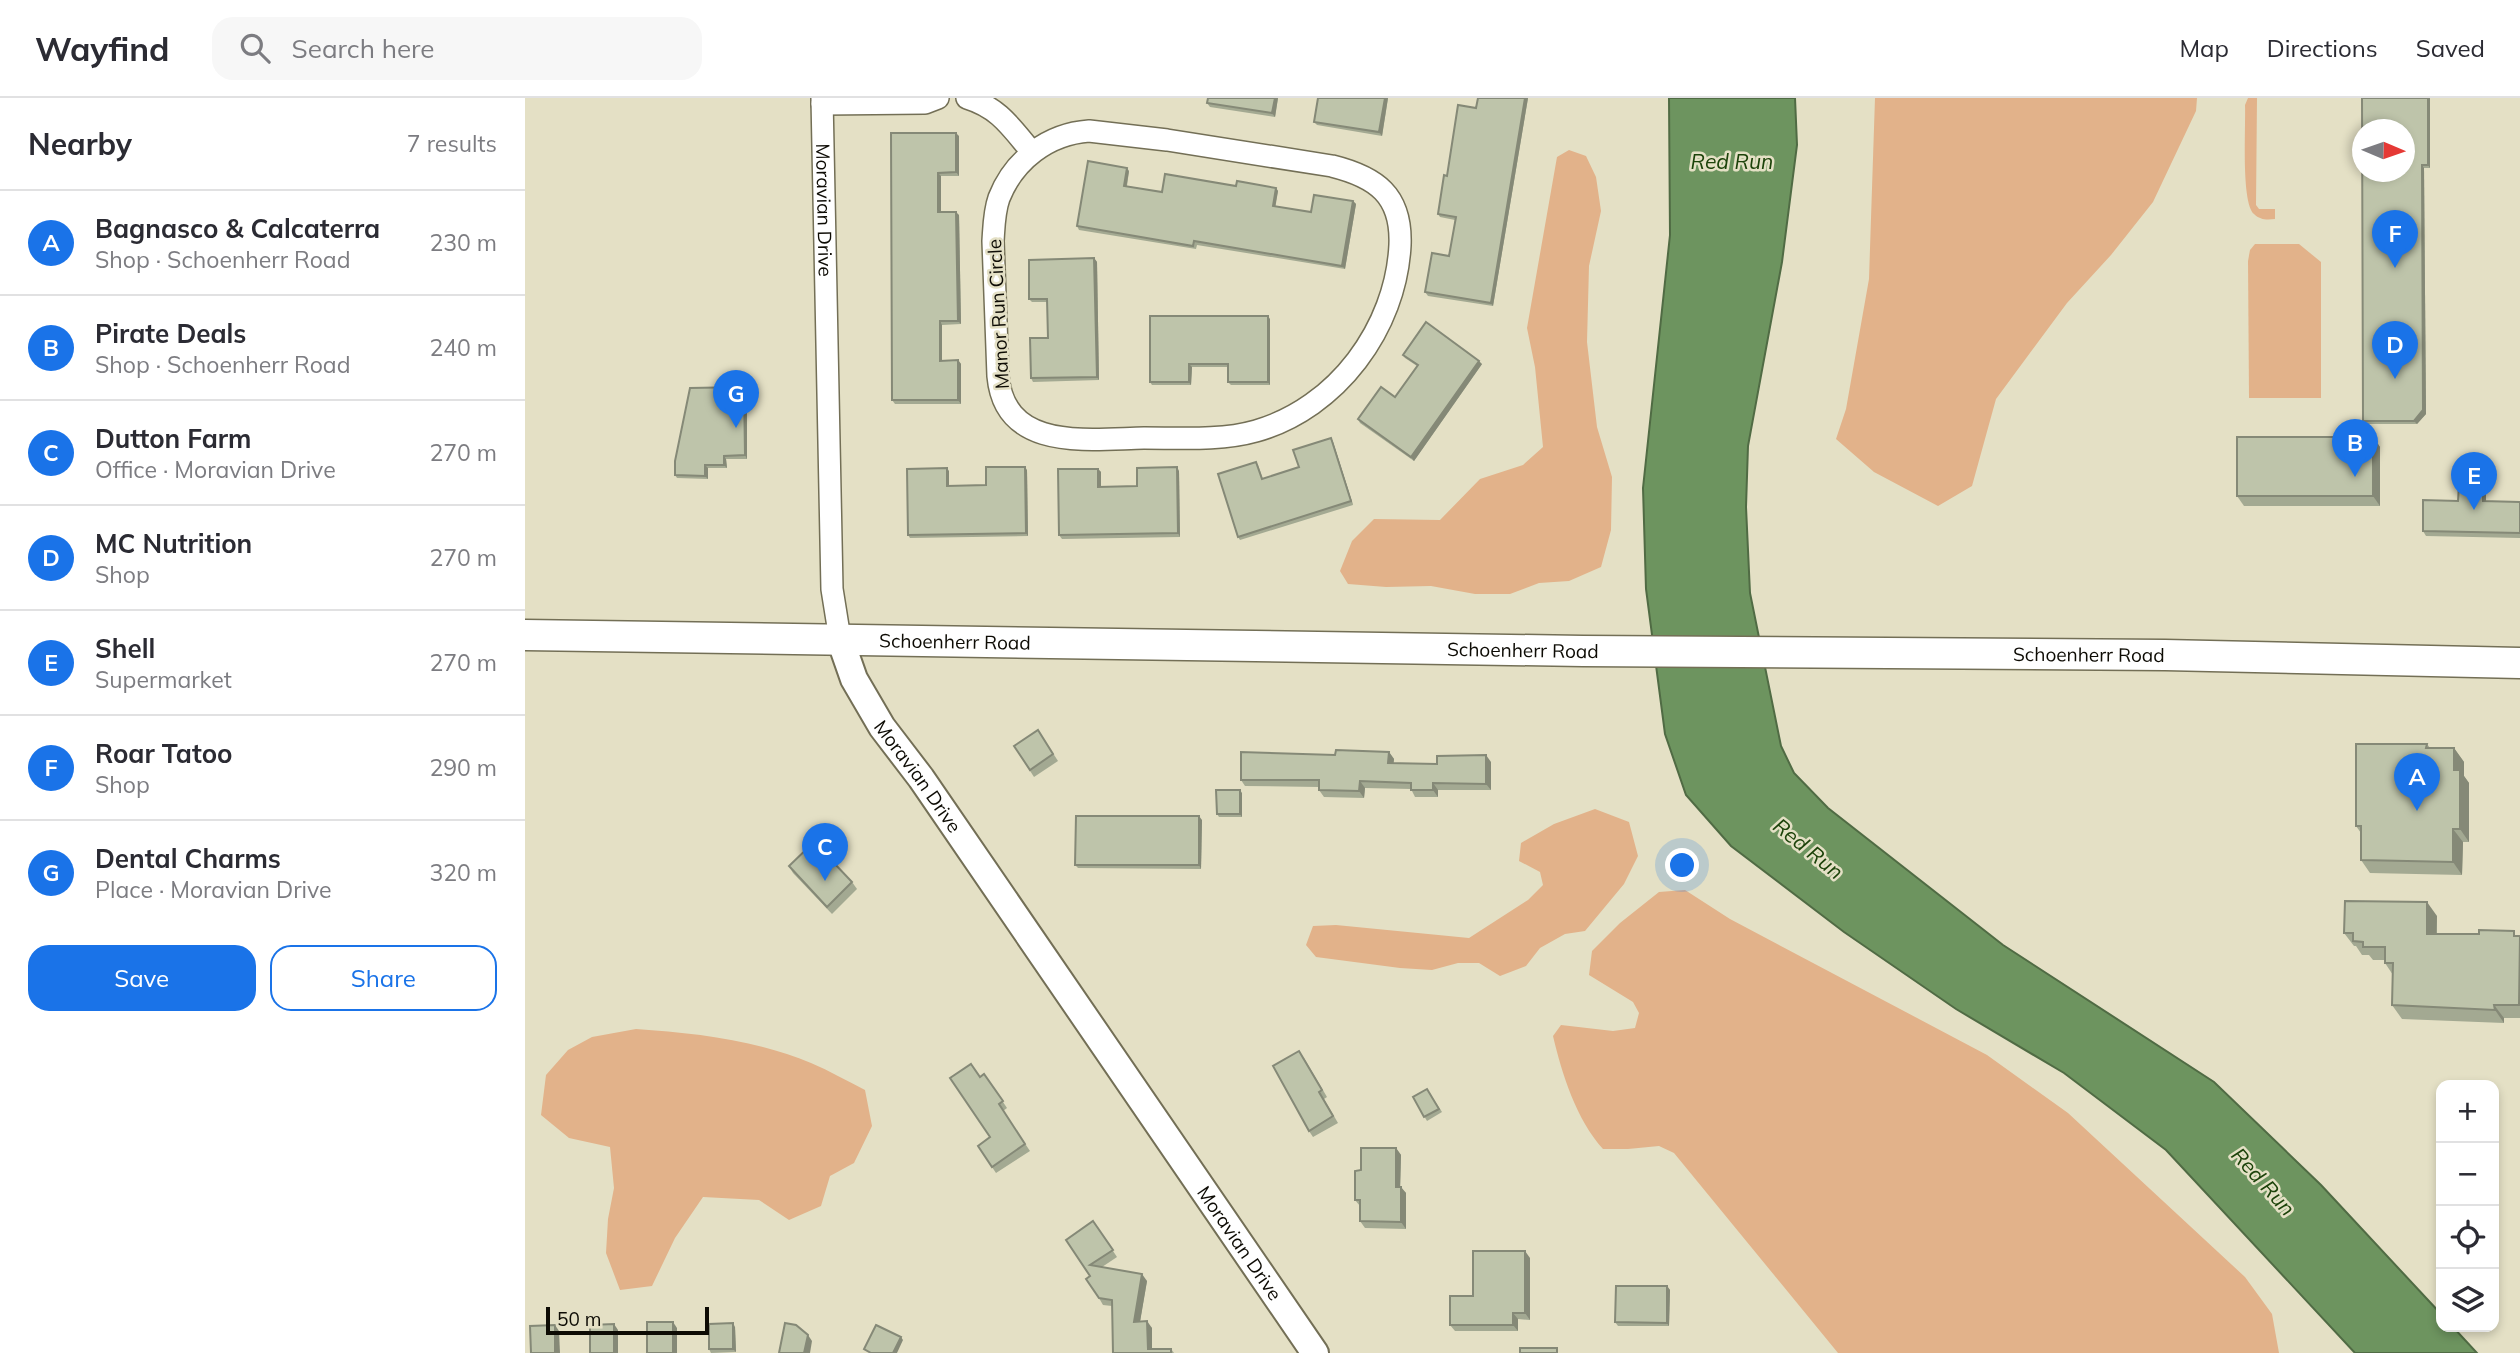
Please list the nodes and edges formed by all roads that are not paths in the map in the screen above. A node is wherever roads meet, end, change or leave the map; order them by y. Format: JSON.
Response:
{"nodes":[{"id":1,"x":938,"y":98,"type":"edge"},
{"id":2,"x":967,"y":98,"type":"edge"},
{"id":3,"x":822,"y":101,"type":"edge"},
{"id":4,"x":1031,"y":151,"type":"junction"},
{"id":5,"x":525,"y":635,"type":"edge"},
{"id":6,"x":840,"y":639,"type":"junction"},
{"id":7,"x":2520,"y":663,"type":"edge"},
{"id":8,"x":1315,"y":1353,"type":"edge"}],
"edges":[{"from":1,"to":3,"type":"street"},
{"from":2,"to":4,"type":"street"},
{"from":3,"to":6,"type":"street","name":"Moravian Drive"},
{"from":4,"to":4,"type":"street","name":"Manor Run Circle"},
{"from":5,"to":6,"type":"main road","name":"Schoenherr Road"},
{"from":6,"to":7,"type":"main road","name":"Schoenherr Road"},
{"from":6,"to":8,"type":"street","name":"Moravian Drive"}]}
